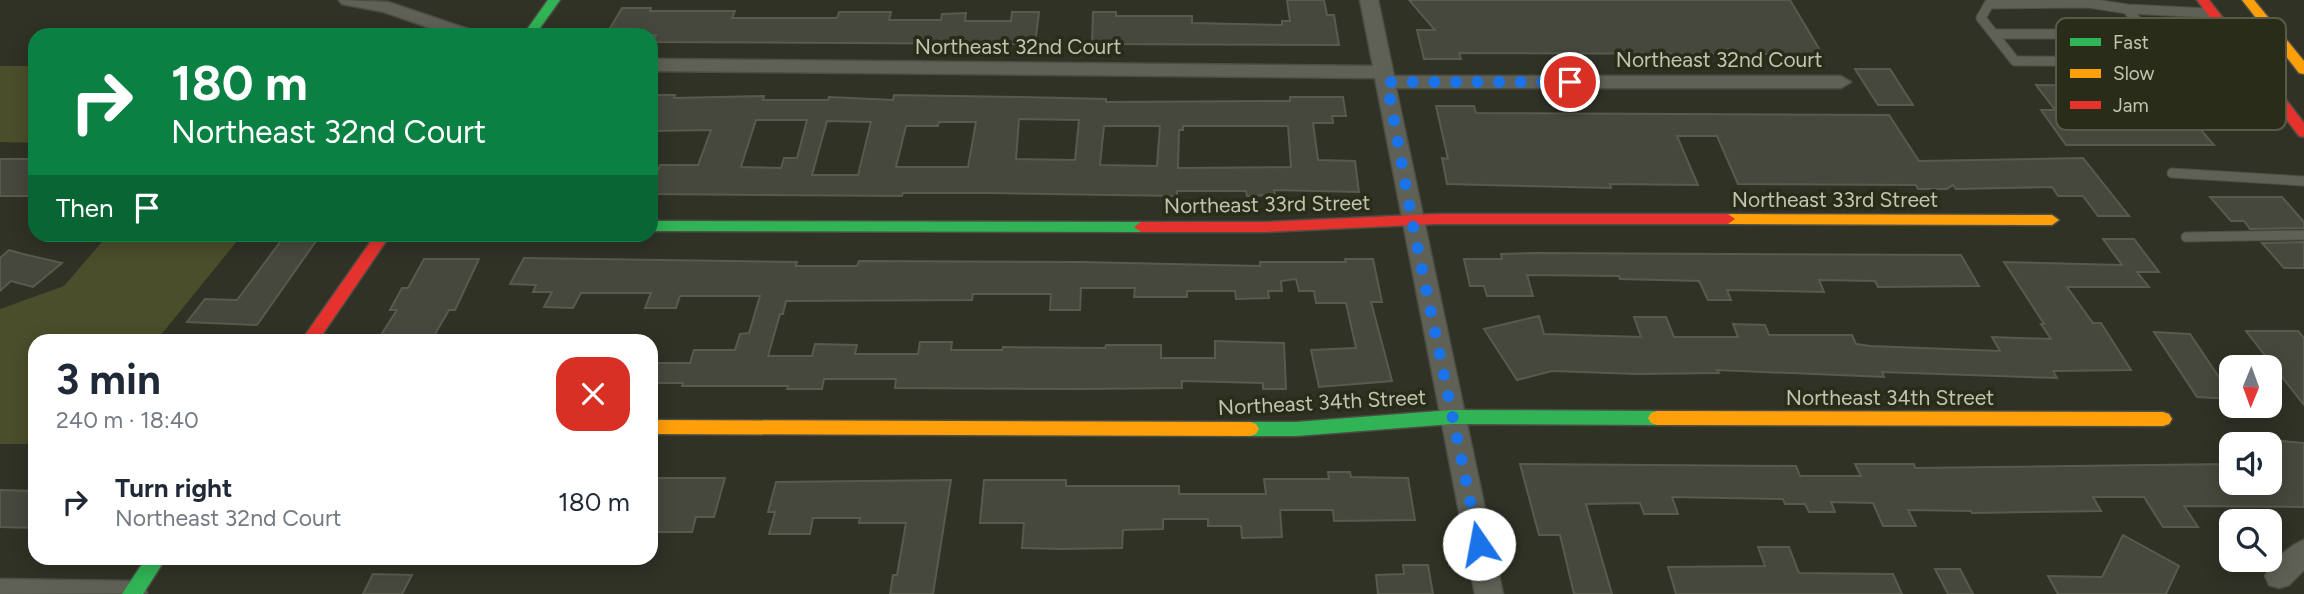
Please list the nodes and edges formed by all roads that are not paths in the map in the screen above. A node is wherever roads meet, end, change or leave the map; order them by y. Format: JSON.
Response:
{"nodes":[{"id":1,"x":348,"y":0,"type":"edge"},
{"id":2,"x":554,"y":0,"type":"edge"},
{"id":3,"x":1369,"y":0,"type":"edge"},
{"id":4,"x":2248,"y":0,"type":"edge"},
{"id":5,"x":2208,"y":7,"type":"edge"},
{"id":6,"x":2127,"y":9,"type":"junction"},
{"id":7,"x":2135,"y":18,"type":"edge"},
{"id":8,"x":2263,"y":18,"type":"edge"},
{"id":9,"x":448,"y":28,"type":"edge"},
{"id":10,"x":533,"y":28,"type":"edge"},
{"id":11,"x":1994,"y":34,"type":"junction"},
{"id":12,"x":2056,"y":34,"type":"edge"},
{"id":13,"x":2286,"y":47,"type":"edge"},
{"id":14,"x":2056,"y":61,"type":"edge"},
{"id":15,"x":658,"y":65,"type":"edge"},
{"id":16,"x":2304,"y":69,"type":"edge"},
{"id":17,"x":1386,"y":77,"type":"junction"},
{"id":18,"x":1841,"y":82,"type":"dead end"},
{"id":19,"x":2286,"y":109,"type":"edge"},
{"id":20,"x":2304,"y":133,"type":"edge"},
{"id":21,"x":2172,"y":173,"type":"dead end"},
{"id":22,"x":2304,"y":181,"type":"edge"},
{"id":23,"x":2052,"y":220,"type":"dead end"},
{"id":24,"x":1412,"y":221,"type":"junction"},
{"id":25,"x":658,"y":226,"type":"edge"},
{"id":26,"x":2304,"y":235,"type":"edge"},
{"id":27,"x":2186,"y":237,"type":"dead end"},
{"id":28,"x":378,"y":242,"type":"edge"},
{"id":29,"x":314,"y":334,"type":"edge"},
{"id":30,"x":1452,"y":417,"type":"junction"},
{"id":31,"x":2163,"y":418,"type":"dead end"},
{"id":32,"x":658,"y":427,"type":"edge"},
{"id":33,"x":2304,"y":552,"type":"edge"},
{"id":34,"x":152,"y":565,"type":"edge"},
{"id":35,"x":2279,"y":576,"type":"dead end"},
{"id":36,"x":0,"y":591,"type":"edge"},
{"id":37,"x":133,"y":593,"type":"edge"},
{"id":38,"x":1489,"y":594,"type":"edge"}],
"edges":[{"from":1,"to":9,"type":"street"},
{"from":2,"to":10,"type":"street"},
{"from":3,"to":17,"type":"street"},
{"from":4,"to":8,"type":"street"},
{"from":5,"to":6,"type":"lane"},
{"from":6,"to":7,"type":"lane"},
{"from":6,"to":11,"type":"lane"},
{"from":11,"to":12,"type":"lane"},
{"from":11,"to":14,"type":"lane"},
{"from":13,"to":16,"type":"street"},
{"from":15,"to":17,"type":"street","name":"Northeast 32nd Court"},
{"from":17,"to":18,"type":"street","name":"Northeast 32nd Court"},
{"from":17,"to":24,"type":"street"},
{"from":19,"to":20,"type":"street"},
{"from":21,"to":22,"type":"lane"},
{"from":23,"to":24,"type":"street","name":"Northeast 33rd Street"},
{"from":24,"to":25,"type":"street","name":"Northeast 33rd Street"},
{"from":24,"to":30,"type":"street"},
{"from":26,"to":27,"type":"lane"},
{"from":28,"to":29,"type":"street"},
{"from":30,"to":31,"type":"street","name":"Northeast 34th Street"},
{"from":30,"to":32,"type":"street","name":"Northeast 34th Street"},
{"from":30,"to":38,"type":"street"},
{"from":33,"to":35,"type":"street"},
{"from":34,"to":37,"type":"street"},
{"from":36,"to":37,"type":"street"}]}
